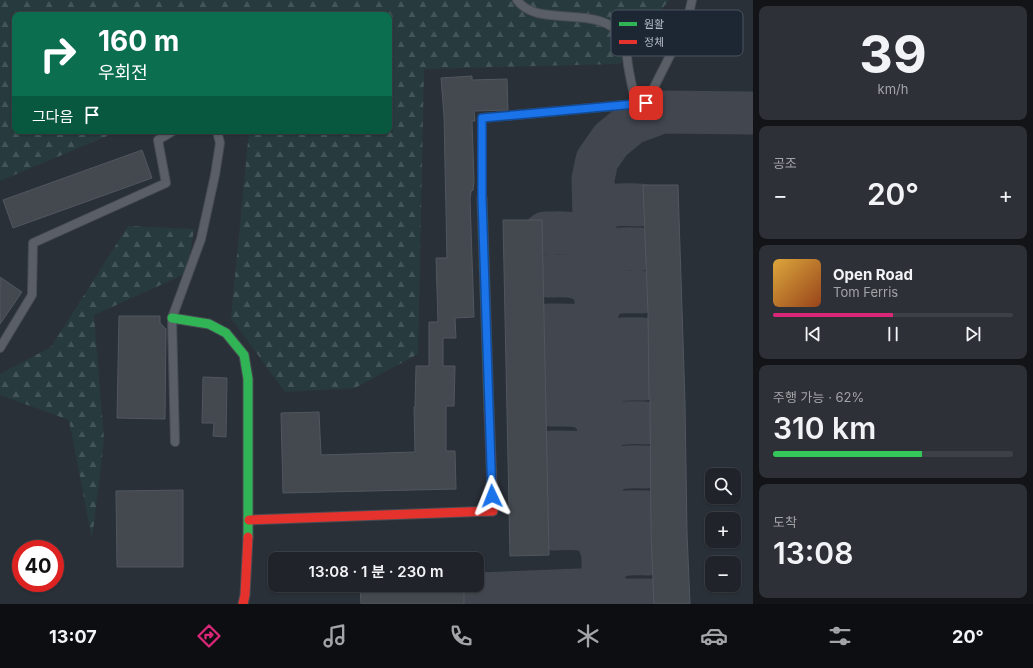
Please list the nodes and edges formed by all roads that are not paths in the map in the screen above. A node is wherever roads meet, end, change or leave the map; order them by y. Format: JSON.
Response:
{"nodes":[{"id":1,"x":517,"y":0,"type":"edge"},
{"id":2,"x":692,"y":0,"type":"edge"},
{"id":3,"x":690,"y":10,"type":"edge"},
{"id":4,"x":611,"y":26,"type":"edge"},
{"id":5,"x":627,"y":56,"type":"edge"},
{"id":6,"x":670,"y":56,"type":"edge"},
{"id":7,"x":636,"y":104,"type":"junction"},
{"id":8,"x":168,"y":134,"type":"edge"},
{"id":9,"x":218,"y":134,"type":"edge"},
{"id":10,"x":482,"y":198,"type":"joint"},
{"id":11,"x":172,"y":318,"type":"junction"},
{"id":12,"x":0,"y":348,"type":"edge"},
{"id":13,"x":175,"y":442,"type":"dead end"},
{"id":14,"x":249,"y":520,"type":"junction"},
{"id":15,"x":243,"y":604,"type":"edge"}],
"edges":[{"from":1,"to":4,"type":"lane"},
{"from":2,"to":3,"type":"lane"},
{"from":5,"to":7,"type":"lane"},
{"from":6,"to":7,"type":"lane"},
{"from":7,"to":10,"type":"lane"},
{"from":8,"to":12,"type":"lane"},
{"from":9,"to":11,"type":"lane"},
{"from":10,"to":14,"type":"street"},
{"from":11,"to":13,"type":"lane"},
{"from":11,"to":14,"type":"street"},
{"from":14,"to":15,"type":"street"}]}
